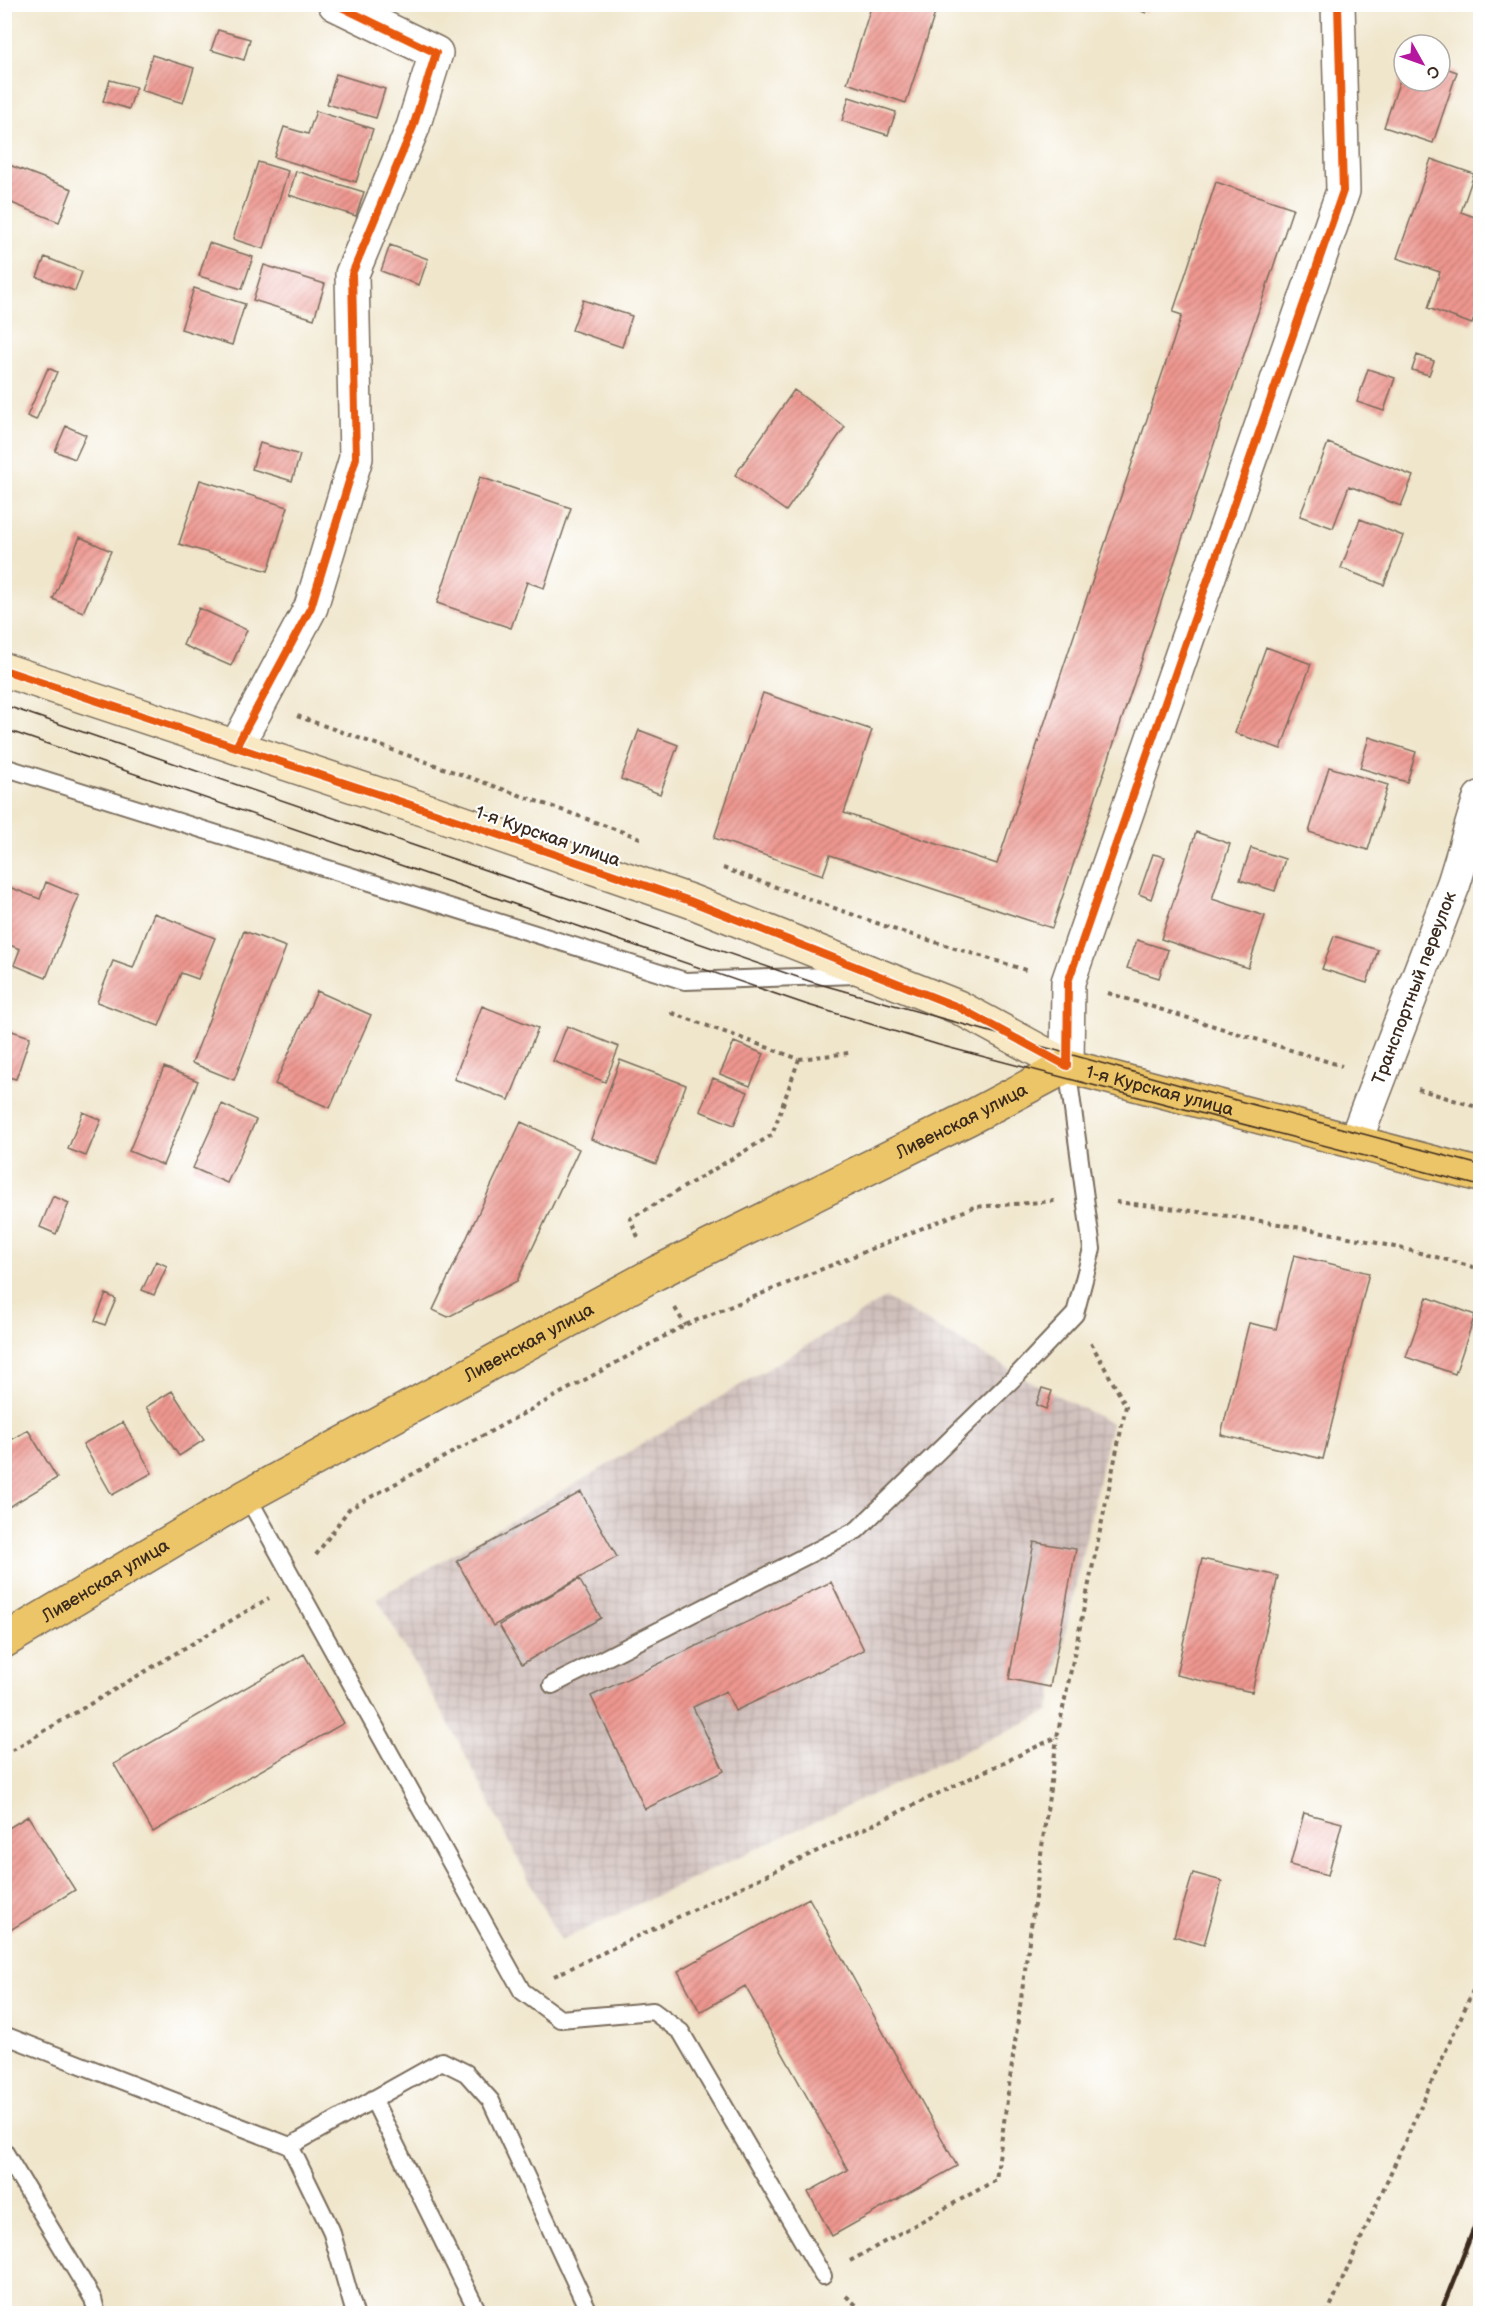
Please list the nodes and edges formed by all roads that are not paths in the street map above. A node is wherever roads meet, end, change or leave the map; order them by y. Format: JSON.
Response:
{"nodes":[{"id":1,"x":335,"y":4,"type":"edge"},
{"id":2,"x":1338,"y":4,"type":"edge"},
{"id":3,"x":4,"y":670,"type":"edge"},
{"id":4,"x":236,"y":747,"type":"junction"},
{"id":5,"x":4,"y":767,"type":"edge"},
{"id":6,"x":1480,"y":798,"type":"edge"},
{"id":7,"x":878,"y":974,"type":"junction"},
{"id":8,"x":1067,"y":1066,"type":"junction"},
{"id":9,"x":1355,"y":1142,"type":"junction"},
{"id":10,"x":1480,"y":1176,"type":"edge"},
{"id":11,"x":247,"y":1496,"type":"junction"},
{"id":12,"x":4,"y":1641,"type":"edge"},
{"id":13,"x":552,"y":1685,"type":"dead end"},
{"id":14,"x":4,"y":2035,"type":"edge"},
{"id":15,"x":373,"y":2099,"type":"junction"},
{"id":16,"x":290,"y":2146,"type":"junction"},
{"id":17,"x":4,"y":2151,"type":"edge"},
{"id":18,"x":823,"y":2276,"type":"road end"},
{"id":19,"x":97,"y":2313,"type":"edge"},
{"id":20,"x":355,"y":2313,"type":"edge"},
{"id":21,"x":478,"y":2313,"type":"edge"},
{"id":22,"x":590,"y":2313,"type":"edge"}],
"edges":[{"from":1,"to":4,"type":"street"},
{"from":2,"to":8,"type":"street"},
{"from":3,"to":4,"type":"street","name":"1-я Курская улица"},
{"from":4,"to":7,"type":"street","name":"1-я Курская улица"},
{"from":5,"to":7,"type":"lane"},
{"from":6,"to":9,"type":"street","name":"Транспортный переулок"},
{"from":7,"to":8,"type":"street","name":"1-я Курская улица"},
{"from":8,"to":9,"type":"main road","name":"1-я Курская улица"},
{"from":8,"to":11,"type":"main road","name":"Ливенская улица"},
{"from":8,"to":13,"type":"lane"},
{"from":9,"to":10,"type":"main road","name":"1-я Курская улица"},
{"from":11,"to":12,"type":"main road","name":"Ливенская улица"},
{"from":11,"to":18,"type":"lane"},
{"from":14,"to":16,"type":"lane"},
{"from":15,"to":16,"type":"lane"},
{"from":15,"to":21,"type":"lane"},
{"from":15,"to":22,"type":"lane"},
{"from":16,"to":20,"type":"lane"},
{"from":17,"to":19,"type":"lane"}]}
